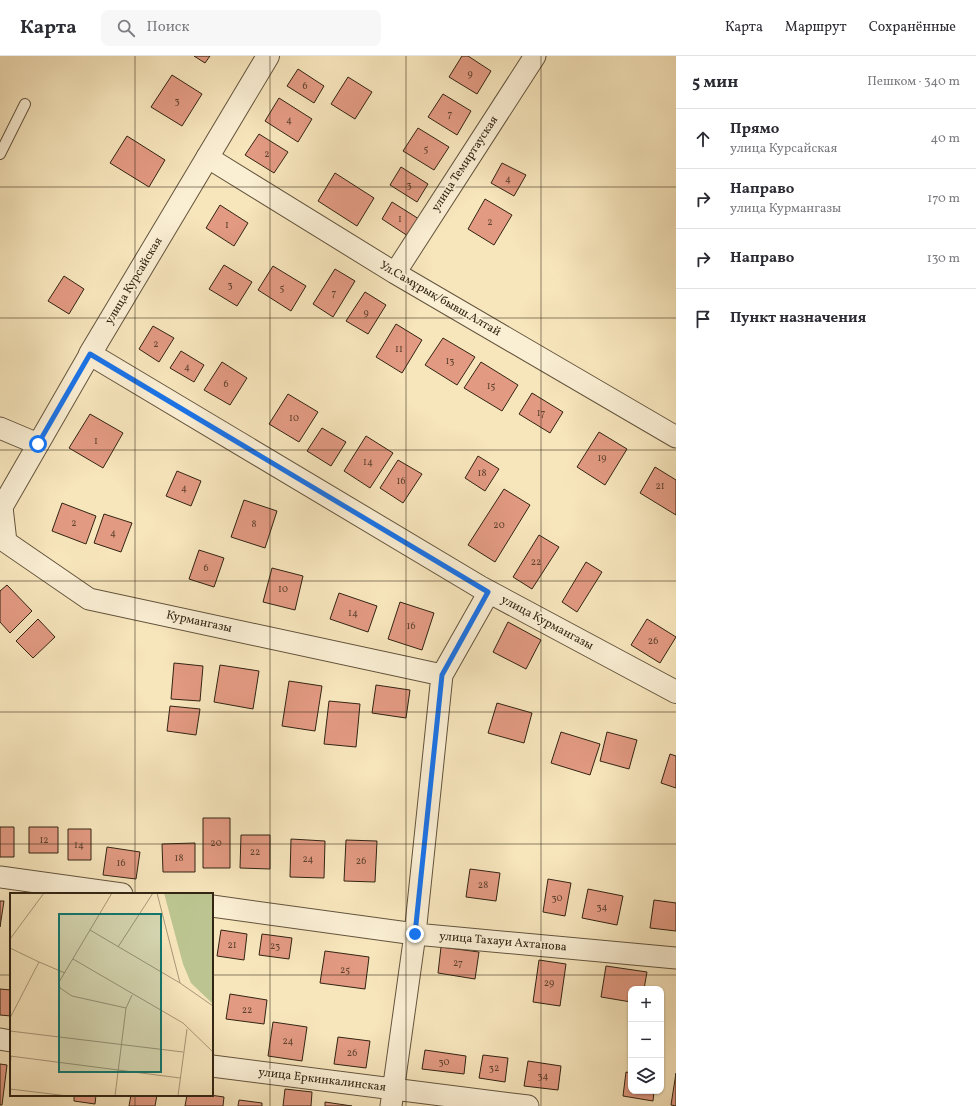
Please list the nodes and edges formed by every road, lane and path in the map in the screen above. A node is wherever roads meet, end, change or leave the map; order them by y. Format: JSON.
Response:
{"nodes":[{"id":1,"x":268,"y":56,"type":"edge"},
{"id":2,"x":535,"y":56,"type":"edge"},
{"id":3,"x":25,"y":104,"type":"dead end"},
{"id":4,"x":0,"y":154,"type":"edge"},
{"id":5,"x":207,"y":157,"type":"junction"},
{"id":6,"x":395,"y":273,"type":"junction"},
{"id":7,"x":90,"y":354,"type":"junction"},
{"id":8,"x":0,"y":428,"type":"edge"},
{"id":9,"x":676,"y":437,"type":"edge"},
{"id":10,"x":38,"y":444,"type":"junction"},
{"id":11,"x":2,"y":507,"type":"joint"},
{"id":12,"x":488,"y":592,"type":"junction"},
{"id":13,"x":442,"y":675,"type":"junction"},
{"id":14,"x":676,"y":692,"type":"edge"},
{"id":15,"x":0,"y":878,"type":"edge"},
{"id":16,"x":114,"y":893,"type":"edge"},
{"id":17,"x":213,"y":906,"type":"edge"},
{"id":18,"x":415,"y":934,"type":"junction"},
{"id":19,"x":676,"y":958,"type":"edge"},
{"id":20,"x":0,"y":1040,"type":"edge"},
{"id":21,"x":10,"y":1041,"type":"edge"},
{"id":22,"x":213,"y":1066,"type":"edge"},
{"id":23,"x":392,"y":1098,"type":"edge"},
{"id":24,"x":528,"y":1106,"type":"edge"}],
"edges":[{"from":1,"to":5,"type":"street","name":"улица Курсайская"},
{"from":2,"to":6,"type":"street","name":"улица Темиртауская"},
{"from":3,"to":4,"type":"lane"},
{"from":5,"to":6,"type":"street","name":"Ул.Самұрық/бывш.Алтай"},
{"from":5,"to":7,"type":"street","name":"улица Курсайская"},
{"from":6,"to":9,"type":"street","name":"Ул.Самұрық/бывш.Алтай"},
{"from":7,"to":10,"type":"street","name":"улица Курсайская"},
{"from":7,"to":12,"type":"street","name":"улица Курмангазы"},
{"from":8,"to":10,"type":"street"},
{"from":10,"to":11,"type":"street","name":"улица Курсайская"},
{"from":11,"to":13,"type":"street","name":"Курмангазы"},
{"from":12,"to":13,"type":"street"},
{"from":12,"to":14,"type":"street","name":"улица Курмангазы"},
{"from":13,"to":18,"type":"street"},
{"from":15,"to":16,"type":"street"},
{"from":17,"to":18,"type":"street","name":"улица Тахауи Ахтанова"},
{"from":18,"to":19,"type":"street","name":"улица Тахауи Ахтанова"},
{"from":18,"to":23,"type":"street"},
{"from":20,"to":21,"type":"street"},
{"from":22,"to":23,"type":"street","name":"улица Еркинкалинская"},
{"from":23,"to":24,"type":"street","name":"улица Еркинкалинская"}]}
